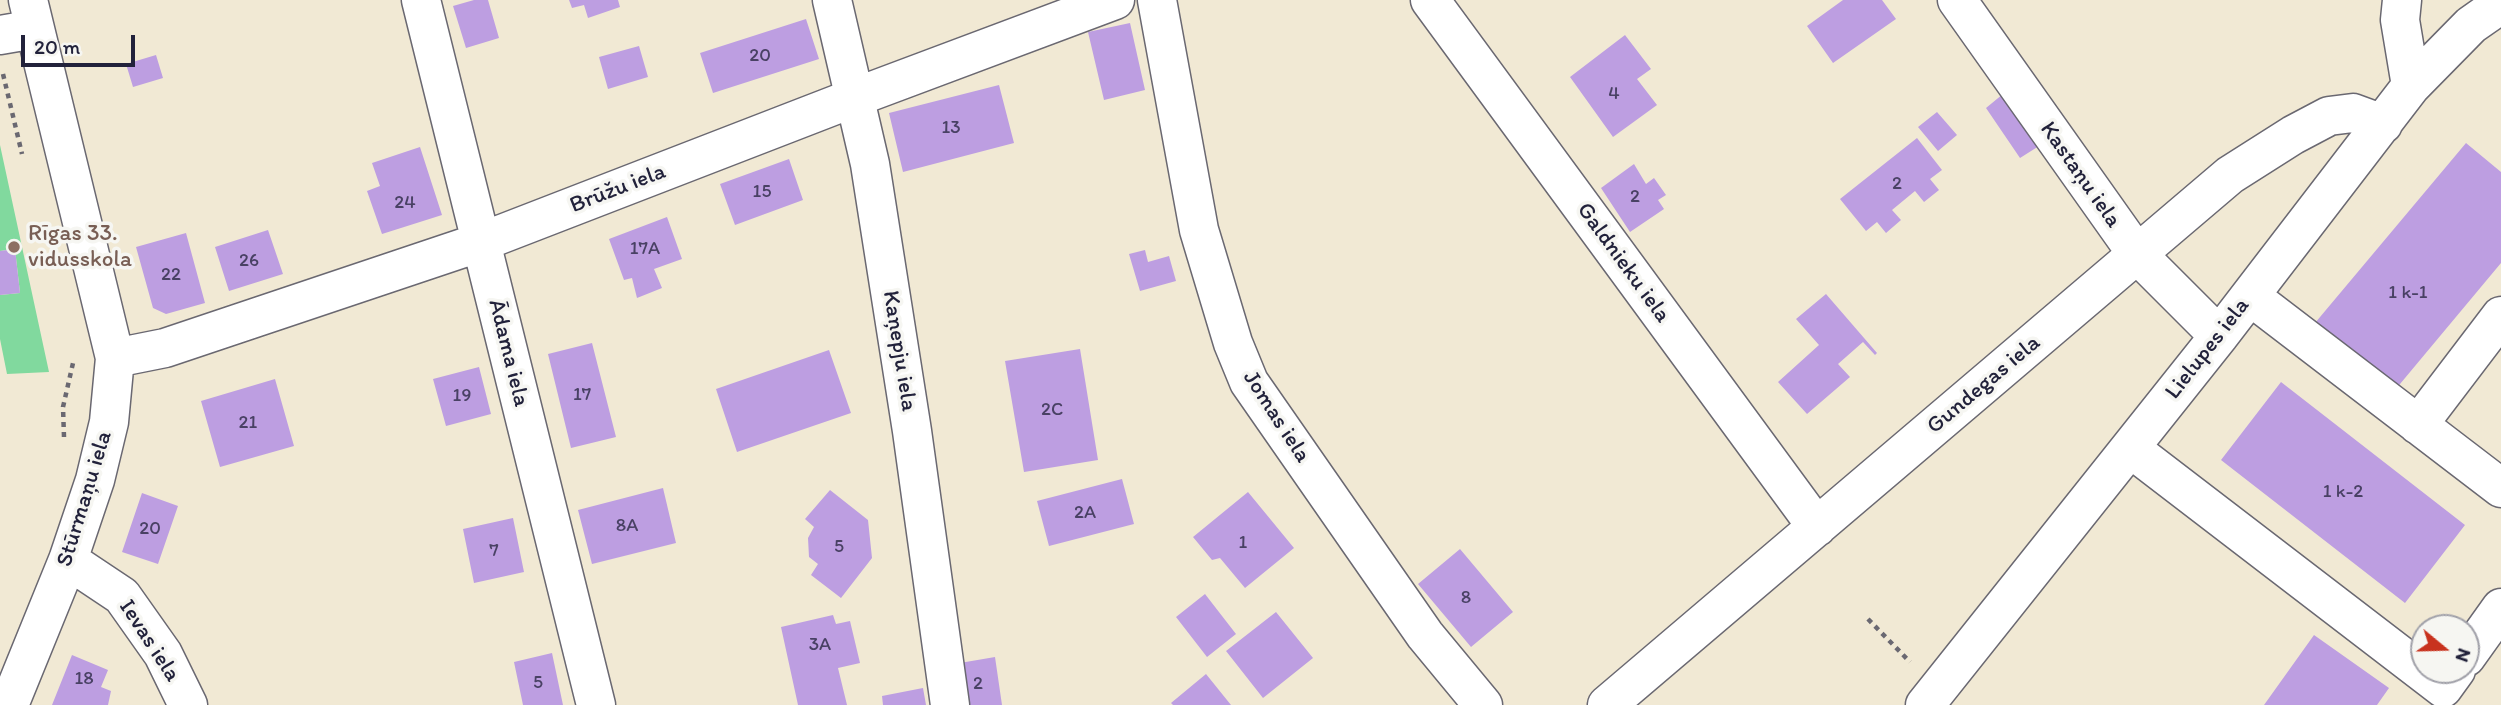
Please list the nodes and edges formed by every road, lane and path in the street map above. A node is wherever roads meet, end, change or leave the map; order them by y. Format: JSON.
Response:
{"nodes":[{"id":1,"x":421,"y":0,"type":"edge"},
{"id":2,"x":832,"y":0,"type":"edge"},
{"id":3,"x":1115,"y":0,"type":"edge"},
{"id":4,"x":1157,"y":0,"type":"edge"},
{"id":5,"x":1430,"y":0,"type":"edge"},
{"id":6,"x":1956,"y":0,"type":"edge"},
{"id":7,"x":2402,"y":0,"type":"edge"},
{"id":8,"x":2501,"y":4,"type":"edge"},
{"id":9,"x":21,"y":21,"type":"edge"},
{"id":10,"x":0,"y":63,"type":"edge"},
{"id":11,"x":2411,"y":86,"type":"junction"},
{"id":12,"x":856,"y":97,"type":"junction"},
{"id":13,"x":2382,"y":124,"type":"junction"},
{"id":14,"x":25,"y":167,"type":"dead end"},
{"id":15,"x":481,"y":242,"type":"junction"},
{"id":16,"x":2137,"y":254,"type":"junction"},
{"id":17,"x":2250,"y":296,"type":"junction"},
{"id":18,"x":2501,"y":316,"type":"edge"},
{"id":19,"x":2219,"y":336,"type":"junction"},
{"id":20,"x":115,"y":358,"type":"junction"},
{"id":21,"x":73,"y":363,"type":"dead end"},
{"id":22,"x":2418,"y":425,"type":"junction"},
{"id":23,"x":64,"y":442,"type":"dead end"},
{"id":24,"x":2130,"y":448,"type":"junction"},
{"id":25,"x":2501,"y":488,"type":"edge"},
{"id":26,"x":1817,"y":527,"type":"junction"},
{"id":27,"x":68,"y":560,"type":"junction"},
{"id":28,"x":2501,"y":608,"type":"edge"},
{"id":29,"x":1868,"y":619,"type":"dead end"},
{"id":30,"x":2480,"y":637,"type":"edge"},
{"id":31,"x":2443,"y":688,"type":"edge"},
{"id":32,"x":1931,"y":698,"type":"edge"},
{"id":33,"x":9,"y":705,"type":"edge"},
{"id":34,"x":188,"y":705,"type":"edge"},
{"id":35,"x":596,"y":705,"type":"edge"},
{"id":36,"x":950,"y":705,"type":"edge"},
{"id":37,"x":1483,"y":705,"type":"edge"},
{"id":38,"x":1607,"y":705,"type":"edge"}],
"edges":[{"from":1,"to":15,"type":"street","name":"Ādama iela"},
{"from":2,"to":12,"type":"street","name":"Kaņepju iela"},
{"from":3,"to":12,"type":"street","name":"Brūžu iela"},
{"from":4,"to":37,"type":"street","name":"Jomas iela"},
{"from":5,"to":26,"type":"street","name":"Galdnieku iela"},
{"from":6,"to":16,"type":"street","name":"Kastaņu iela"},
{"from":7,"to":11,"type":"street"},
{"from":8,"to":11,"type":"street","name":"Lielupes iela"},
{"from":9,"to":20,"type":"street","name":"Stūrmaņu iela"},
{"from":10,"to":14,"type":"path"},
{"from":11,"to":13,"type":"street","name":"Lielupes iela"},
{"from":12,"to":15,"type":"street","name":"Brūžu iela"},
{"from":12,"to":36,"type":"street","name":"Kaņepju iela"},
{"from":13,"to":16,"type":"street","name":"Gundegas iela"},
{"from":13,"to":17,"type":"street","name":"Lielupes iela"},
{"from":15,"to":20,"type":"street","name":"Brūžu iela"},
{"from":15,"to":35,"type":"street","name":"Ādama iela"},
{"from":16,"to":19,"type":"street","name":"Kastaņu iela"},
{"from":16,"to":26,"type":"street","name":"Gundegas iela"},
{"from":17,"to":19,"type":"street","name":"Lielupes iela"},
{"from":17,"to":22,"type":"street"},
{"from":18,"to":22,"type":"street"},
{"from":19,"to":24,"type":"street","name":"Lielupes iela"},
{"from":20,"to":27,"type":"street","name":"Stūrmaņu iela"},
{"from":21,"to":23,"type":"path"},
{"from":22,"to":25,"type":"street"},
{"from":24,"to":31,"type":"street"},
{"from":24,"to":32,"type":"street","name":"Lielupes iela"},
{"from":26,"to":38,"type":"street","name":"Gundegas iela"},
{"from":27,"to":33,"type":"street","name":"Stūrmaņu iela"},
{"from":27,"to":34,"type":"street","name":"Ievas iela"},
{"from":28,"to":30,"type":"street"},
{"from":29,"to":32,"type":"path"}]}
